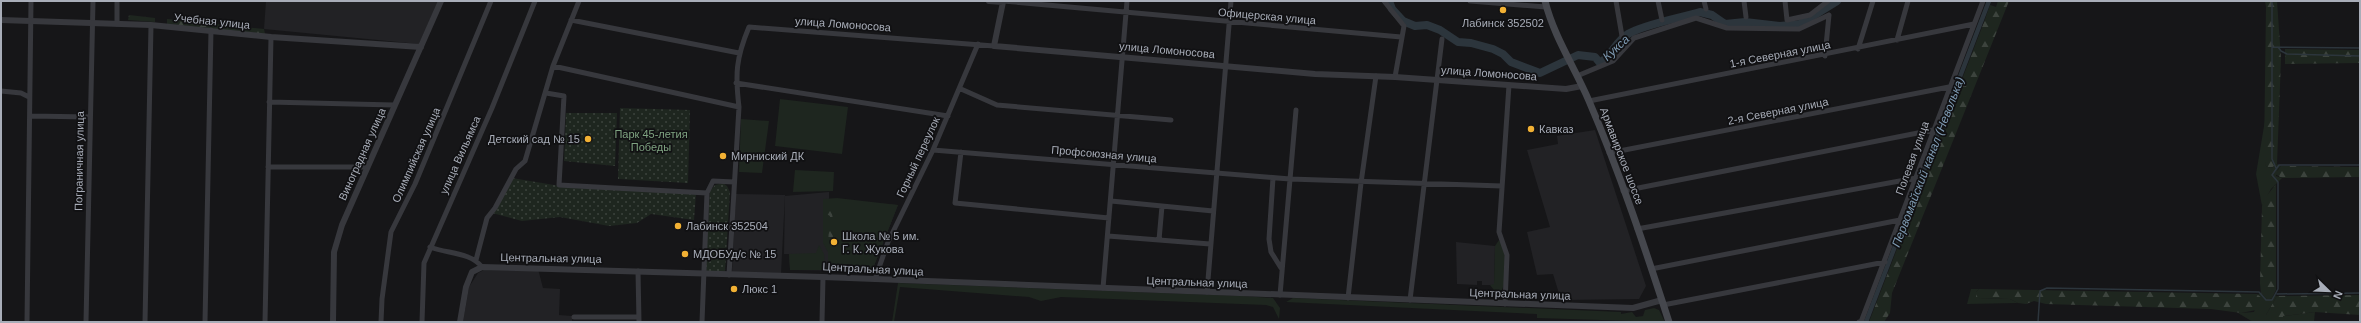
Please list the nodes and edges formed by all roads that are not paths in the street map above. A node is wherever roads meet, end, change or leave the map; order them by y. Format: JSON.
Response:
{"nodes":[{"id":1,"x":31,"y":1,"type":"edge"},
{"id":2,"x":93,"y":1,"type":"edge"},
{"id":3,"x":117,"y":1,"type":"edge"},
{"id":4,"x":441,"y":1,"type":"edge"},
{"id":5,"x":491,"y":1,"type":"edge"},
{"id":6,"x":535,"y":1,"type":"edge"},
{"id":7,"x":579,"y":1,"type":"edge"},
{"id":8,"x":989,"y":1,"type":"edge"},
{"id":9,"x":1127,"y":1,"type":"edge"},
{"id":10,"x":1231,"y":1,"type":"edge"},
{"id":11,"x":1384,"y":1,"type":"edge"},
{"id":12,"x":1470,"y":1,"type":"edge"},
{"id":13,"x":1616,"y":1,"type":"edge"},
{"id":14,"x":1658,"y":1,"type":"edge"},
{"id":15,"x":1704,"y":1,"type":"edge"},
{"id":16,"x":1744,"y":1,"type":"edge"},
{"id":17,"x":1785,"y":1,"type":"edge"},
{"id":18,"x":1828,"y":1,"type":"edge"},
{"id":19,"x":1873,"y":1,"type":"edge"},
{"id":20,"x":1908,"y":1,"type":"edge"},
{"id":21,"x":1983,"y":1,"type":"edge"},
{"id":22,"x":1003,"y":2,"type":"edge"},
{"id":23,"x":1546,"y":4,"type":"edge"},
{"id":24,"x":1706,"y":9,"type":"dead end"},
{"id":25,"x":1126,"y":13,"type":"junction"},
{"id":26,"x":1746,"y":16,"type":"dead end"},
{"id":27,"x":1,"y":20,"type":"edge"},
{"id":28,"x":31,"y":20,"type":"junction"},
{"id":29,"x":571,"y":20,"type":"junction"},
{"id":30,"x":1662,"y":20,"type":"dead end"},
{"id":31,"x":1230,"y":22,"type":"junction"},
{"id":32,"x":92,"y":23,"type":"junction"},
{"id":33,"x":117,"y":24,"type":"junction"},
{"id":34,"x":1974,"y":24,"type":"junction"},
{"id":35,"x":152,"y":25,"type":"junction"},
{"id":36,"x":211,"y":30,"type":"junction"},
{"id":37,"x":1622,"y":36,"type":"dead end"},
{"id":38,"x":271,"y":37,"type":"junction"},
{"id":39,"x":1401,"y":37,"type":"junction"},
{"id":40,"x":1442,"y":39,"type":"dead end"},
{"id":41,"x":1898,"y":40,"type":"junction"},
{"id":42,"x":978,"y":44,"type":"junction"},
{"id":43,"x":421,"y":46,"type":"junction"},
{"id":44,"x":994,"y":46,"type":"junction"},
{"id":45,"x":1858,"y":49,"type":"junction"},
{"id":46,"x":739,"y":53,"type":"junction"},
{"id":47,"x":1123,"y":56,"type":"junction"},
{"id":48,"x":1825,"y":56,"type":"junction"},
{"id":49,"x":553,"y":66,"type":"junction"},
{"id":50,"x":1226,"y":66,"type":"junction"},
{"id":51,"x":1376,"y":76,"type":"junction"},
{"id":52,"x":1577,"y":76,"type":"junction"},
{"id":53,"x":1395,"y":77,"type":"junction"},
{"id":54,"x":1436,"y":79,"type":"junction"},
{"id":55,"x":736,"y":83,"type":"junction"},
{"id":56,"x":1509,"y":85,"type":"junction"},
{"id":57,"x":1582,"y":86,"type":"junction"},
{"id":58,"x":1950,"y":87,"type":"junction"},
{"id":59,"x":961,"y":89,"type":"junction"},
{"id":60,"x":1,"y":91,"type":"edge"},
{"id":61,"x":546,"y":93,"type":"junction"},
{"id":62,"x":29,"y":97,"type":"junction"},
{"id":63,"x":1589,"y":101,"type":"junction"},
{"id":64,"x":269,"y":102,"type":"junction"},
{"id":65,"x":394,"y":105,"type":"junction"},
{"id":66,"x":739,"y":107,"type":"junction"},
{"id":67,"x":1296,"y":110,"type":"dead end"},
{"id":68,"x":1117,"y":114,"type":"junction"},
{"id":69,"x":30,"y":116,"type":"junction"},
{"id":70,"x":948,"y":116,"type":"junction"},
{"id":71,"x":90,"y":117,"type":"junction"},
{"id":72,"x":1171,"y":120,"type":"dead end"},
{"id":73,"x":1933,"y":130,"type":"junction"},
{"id":74,"x":933,"y":150,"type":"junction"},
{"id":75,"x":961,"y":152,"type":"junction"},
{"id":76,"x":1609,"y":153,"type":"junction"},
{"id":77,"x":1113,"y":164,"type":"junction"},
{"id":78,"x":268,"y":166,"type":"junction"},
{"id":79,"x":367,"y":167,"type":"junction"},
{"id":80,"x":1216,"y":174,"type":"junction"},
{"id":81,"x":1273,"y":178,"type":"junction"},
{"id":82,"x":1916,"y":178,"type":"junction"},
{"id":83,"x":1290,"y":179,"type":"junction"},
{"id":84,"x":734,"y":182,"type":"junction"},
{"id":85,"x":1361,"y":182,"type":"junction"},
{"id":86,"x":1423,"y":185,"type":"junction"},
{"id":87,"x":1502,"y":186,"type":"junction"},
{"id":88,"x":1623,"y":192,"type":"junction"},
{"id":89,"x":707,"y":193,"type":"junction"},
{"id":90,"x":1111,"y":201,"type":"junction"},
{"id":91,"x":1162,"y":206,"type":"junction"},
{"id":92,"x":1213,"y":211,"type":"junction"},
{"id":93,"x":1109,"y":218,"type":"junction"},
{"id":94,"x":1900,"y":220,"type":"junction"},
{"id":95,"x":1637,"y":229,"type":"junction"},
{"id":96,"x":1108,"y":236,"type":"junction"},
{"id":97,"x":1159,"y":240,"type":"junction"},
{"id":98,"x":1210,"y":244,"type":"junction"},
{"id":99,"x":430,"y":247,"type":"junction"},
{"id":100,"x":476,"y":260,"type":"junction"},
{"id":101,"x":1885,"y":262,"type":"junction"},
{"id":102,"x":482,"y":267,"type":"junction"},
{"id":103,"x":1281,"y":268,"type":"junction"},
{"id":104,"x":1651,"y":269,"type":"junction"},
{"id":105,"x":638,"y":271,"type":"junction"},
{"id":106,"x":703,"y":274,"type":"junction"},
{"id":107,"x":729,"y":275,"type":"junction"},
{"id":108,"x":823,"y":277,"type":"junction"},
{"id":109,"x":876,"y":279,"type":"junction"},
{"id":110,"x":1103,"y":288,"type":"junction"},
{"id":111,"x":1207,"y":292,"type":"junction"},
{"id":112,"x":1280,"y":295,"type":"junction"},
{"id":113,"x":1348,"y":298,"type":"junction"},
{"id":114,"x":1410,"y":300,"type":"junction"},
{"id":115,"x":1662,"y":303,"type":"junction"},
{"id":116,"x":1505,"y":304,"type":"junction"},
{"id":117,"x":574,"y":317,"type":"dead end"},
{"id":118,"x":639,"y":320,"type":"edge"},
{"id":119,"x":27,"y":322,"type":"edge"},
{"id":120,"x":86,"y":322,"type":"edge"},
{"id":121,"x":145,"y":322,"type":"edge"},
{"id":122,"x":205,"y":322,"type":"edge"},
{"id":123,"x":265,"y":322,"type":"edge"},
{"id":124,"x":333,"y":322,"type":"edge"},
{"id":125,"x":381,"y":322,"type":"edge"},
{"id":126,"x":422,"y":322,"type":"edge"},
{"id":127,"x":460,"y":322,"type":"edge"},
{"id":128,"x":702,"y":322,"type":"edge"},
{"id":129,"x":822,"y":322,"type":"edge"},
{"id":130,"x":1669,"y":322,"type":"edge"},
{"id":131,"x":1860,"y":322,"type":"edge"}],
"edges":[{"from":1,"to":28,"type":"street"},
{"from":2,"to":32,"type":"street","name":"Пограничная улица"},
{"from":3,"to":33,"type":"street"},
{"from":4,"to":43,"type":"street","name":"Виноградная улица"},
{"from":5,"to":125,"type":"street","name":"Олимпийская улица"},
{"from":6,"to":99,"type":"street","name":"улица Вильямса"},
{"from":7,"to":29,"type":"street"},
{"from":8,"to":22,"type":"street","name":"Офицерская улица"},
{"from":9,"to":25,"type":"street"},
{"from":10,"to":31,"type":"street"},
{"from":11,"to":39,"type":"street"},
{"from":12,"to":23,"type":"street"},
{"from":13,"to":37,"type":"street"},
{"from":14,"to":30,"type":"street"},
{"from":15,"to":24,"type":"street"},
{"from":16,"to":26,"type":"street"},
{"from":17,"to":18,"type":"street"},
{"from":19,"to":45,"type":"street"},
{"from":20,"to":41,"type":"street"},
{"from":21,"to":34,"type":"street","name":"Полевая улица"},
{"from":22,"to":25,"type":"street","name":"Офицерская улица"},
{"from":22,"to":44,"type":"street"},
{"from":23,"to":52,"type":"main road","name":"Армавирское шоссе"},
{"from":25,"to":31,"type":"street","name":"Офицерская улица"},
{"from":25,"to":47,"type":"street"},
{"from":27,"to":28,"type":"street","name":"Учебная улица"},
{"from":28,"to":32,"type":"street","name":"Учебная улица"},
{"from":28,"to":62,"type":"street"},
{"from":29,"to":46,"type":"street"},
{"from":29,"to":49,"type":"street"},
{"from":31,"to":39,"type":"street","name":"Офицерская улица"},
{"from":31,"to":50,"type":"street"},
{"from":32,"to":33,"type":"street","name":"Учебная улица"},
{"from":32,"to":71,"type":"street","name":"Пограничная улица"},
{"from":33,"to":35,"type":"street","name":"Учебная улица"},
{"from":34,"to":41,"type":"street","name":"1-я Северная улица"},
{"from":34,"to":58,"type":"street","name":"Полевая улица"},
{"from":35,"to":36,"type":"street","name":"Учебная улица"},
{"from":35,"to":121,"type":"street"},
{"from":36,"to":38,"type":"street","name":"Учебная улица"},
{"from":36,"to":122,"type":"street"},
{"from":38,"to":43,"type":"street","name":"Учебная улица"},
{"from":38,"to":64,"type":"street"},
{"from":39,"to":53,"type":"street"},
{"from":40,"to":54,"type":"street"},
{"from":41,"to":45,"type":"street","name":"1-я Северная улица"},
{"from":42,"to":44,"type":"street","name":"улица Ломоносова"},
{"from":42,"to":46,"type":"street","name":"улица Ломоносова"},
{"from":42,"to":59,"type":"street","name":"Горный переулок"},
{"from":43,"to":65,"type":"street","name":"Виноградная улица"},
{"from":44,"to":47,"type":"street","name":"улица Ломоносова"},
{"from":45,"to":48,"type":"street","name":"1-я Северная улица"},
{"from":46,"to":55,"type":"street"},
{"from":47,"to":50,"type":"street","name":"улица Ломоносова"},
{"from":47,"to":68,"type":"street"},
{"from":48,"to":52,"type":"street"},
{"from":48,"to":63,"type":"street","name":"1-я Северная улица"},
{"from":49,"to":61,"type":"street"},
{"from":49,"to":66,"type":"street"},
{"from":50,"to":51,"type":"street","name":"улица Ломоносова"},
{"from":50,"to":80,"type":"street"},
{"from":51,"to":53,"type":"street","name":"улица Ломоносова"},
{"from":51,"to":85,"type":"street"},
{"from":52,"to":57,"type":"main road","name":"Армавирское шоссе"},
{"from":53,"to":54,"type":"street","name":"улица Ломоносова"},
{"from":54,"to":56,"type":"street","name":"улица Ломоносова"},
{"from":54,"to":86,"type":"street"},
{"from":55,"to":66,"type":"street"},
{"from":55,"to":70,"type":"street"},
{"from":56,"to":57,"type":"street","name":"улица Ломоносова"},
{"from":56,"to":87,"type":"street"},
{"from":57,"to":63,"type":"main road","name":"Армавирское шоссе"},
{"from":58,"to":73,"type":"street","name":"Полевая улица"},
{"from":58,"to":76,"type":"street","name":"2-я Северная улица"},
{"from":59,"to":68,"type":"street"},
{"from":59,"to":70,"type":"street","name":"Горный переулок"},
{"from":60,"to":62,"type":"street"},
{"from":61,"to":89,"type":"street"},
{"from":61,"to":100,"type":"street"},
{"from":62,"to":69,"type":"street"},
{"from":63,"to":76,"type":"main road","name":"Армавирское шоссе"},
{"from":64,"to":65,"type":"street"},
{"from":64,"to":78,"type":"street"},
{"from":65,"to":79,"type":"street","name":"Виноградная улица"},
{"from":66,"to":84,"type":"street"},
{"from":67,"to":83,"type":"street"},
{"from":68,"to":72,"type":"street"},
{"from":68,"to":77,"type":"street"},
{"from":69,"to":71,"type":"street"},
{"from":69,"to":119,"type":"street"},
{"from":70,"to":74,"type":"street","name":"Горный переулок"},
{"from":71,"to":120,"type":"street","name":"Пограничная улица"},
{"from":73,"to":82,"type":"street","name":"Полевая улица"},
{"from":73,"to":88,"type":"street"},
{"from":74,"to":75,"type":"street","name":"Профсоюзная улица"},
{"from":74,"to":109,"type":"street","name":"Горный переулок"},
{"from":75,"to":77,"type":"street","name":"Профсоюзная улица"},
{"from":75,"to":93,"type":"street"},
{"from":76,"to":88,"type":"main road","name":"Армавирское шоссе"},
{"from":77,"to":80,"type":"street","name":"Профсоюзная улица"},
{"from":77,"to":90,"type":"street"},
{"from":78,"to":79,"type":"street"},
{"from":78,"to":123,"type":"street"},
{"from":79,"to":124,"type":"street","name":"Виноградная улица"},
{"from":80,"to":81,"type":"street","name":"Профсоюзная улица"},
{"from":80,"to":92,"type":"street"},
{"from":81,"to":83,"type":"street","name":"Профсоюзная улица"},
{"from":81,"to":103,"type":"street"},
{"from":82,"to":94,"type":"street","name":"Полевая улица"},
{"from":82,"to":95,"type":"street"},
{"from":83,"to":85,"type":"street","name":"Профсоюзная улица"},
{"from":83,"to":103,"type":"street"},
{"from":84,"to":89,"type":"street"},
{"from":84,"to":107,"type":"street"},
{"from":85,"to":86,"type":"street","name":"Профсоюзная улица"},
{"from":85,"to":113,"type":"street"},
{"from":86,"to":87,"type":"street","name":"Профсоюзная улица"},
{"from":86,"to":114,"type":"street"},
{"from":87,"to":116,"type":"street"},
{"from":88,"to":95,"type":"main road","name":"Армавирское шоссе"},
{"from":89,"to":106,"type":"street"},
{"from":90,"to":91,"type":"street"},
{"from":90,"to":93,"type":"street"},
{"from":91,"to":92,"type":"street"},
{"from":91,"to":97,"type":"street"},
{"from":92,"to":98,"type":"street"},
{"from":93,"to":96,"type":"street"},
{"from":94,"to":101,"type":"street","name":"Полевая улица"},
{"from":94,"to":104,"type":"street"},
{"from":95,"to":104,"type":"main road","name":"Армавирское шоссе"},
{"from":96,"to":97,"type":"street"},
{"from":96,"to":110,"type":"street"},
{"from":97,"to":98,"type":"street"},
{"from":98,"to":111,"type":"street"},
{"from":99,"to":100,"type":"street"},
{"from":99,"to":126,"type":"street","name":"улица Вильямса"},
{"from":100,"to":102,"type":"street"},
{"from":101,"to":115,"type":"street"},
{"from":101,"to":131,"type":"street","name":"Полевая улица"},
{"from":102,"to":105,"type":"street","name":"Центральная улица"},
{"from":102,"to":127,"type":"street"},
{"from":103,"to":112,"type":"street"},
{"from":104,"to":115,"type":"main road","name":"Армавирское шоссе"},
{"from":105,"to":106,"type":"street","name":"Центральная улица"},
{"from":105,"to":118,"type":"street"},
{"from":106,"to":107,"type":"street","name":"Центральная улица"},
{"from":106,"to":128,"type":"street"},
{"from":107,"to":108,"type":"street","name":"Центральная улица"},
{"from":108,"to":109,"type":"street","name":"Центральная улица"},
{"from":108,"to":129,"type":"street"},
{"from":109,"to":110,"type":"street","name":"Центральная улица"},
{"from":110,"to":111,"type":"street","name":"Центральная улица"},
{"from":111,"to":112,"type":"street","name":"Центральная улица"},
{"from":112,"to":113,"type":"street","name":"Центральная улица"},
{"from":113,"to":114,"type":"street","name":"Центральная улица"},
{"from":114,"to":116,"type":"street","name":"Центральная улица"},
{"from":115,"to":116,"type":"street","name":"Центральная улица"},
{"from":115,"to":130,"type":"main road","name":"Армавирское шоссе"},
{"from":117,"to":118,"type":"street"}]}
